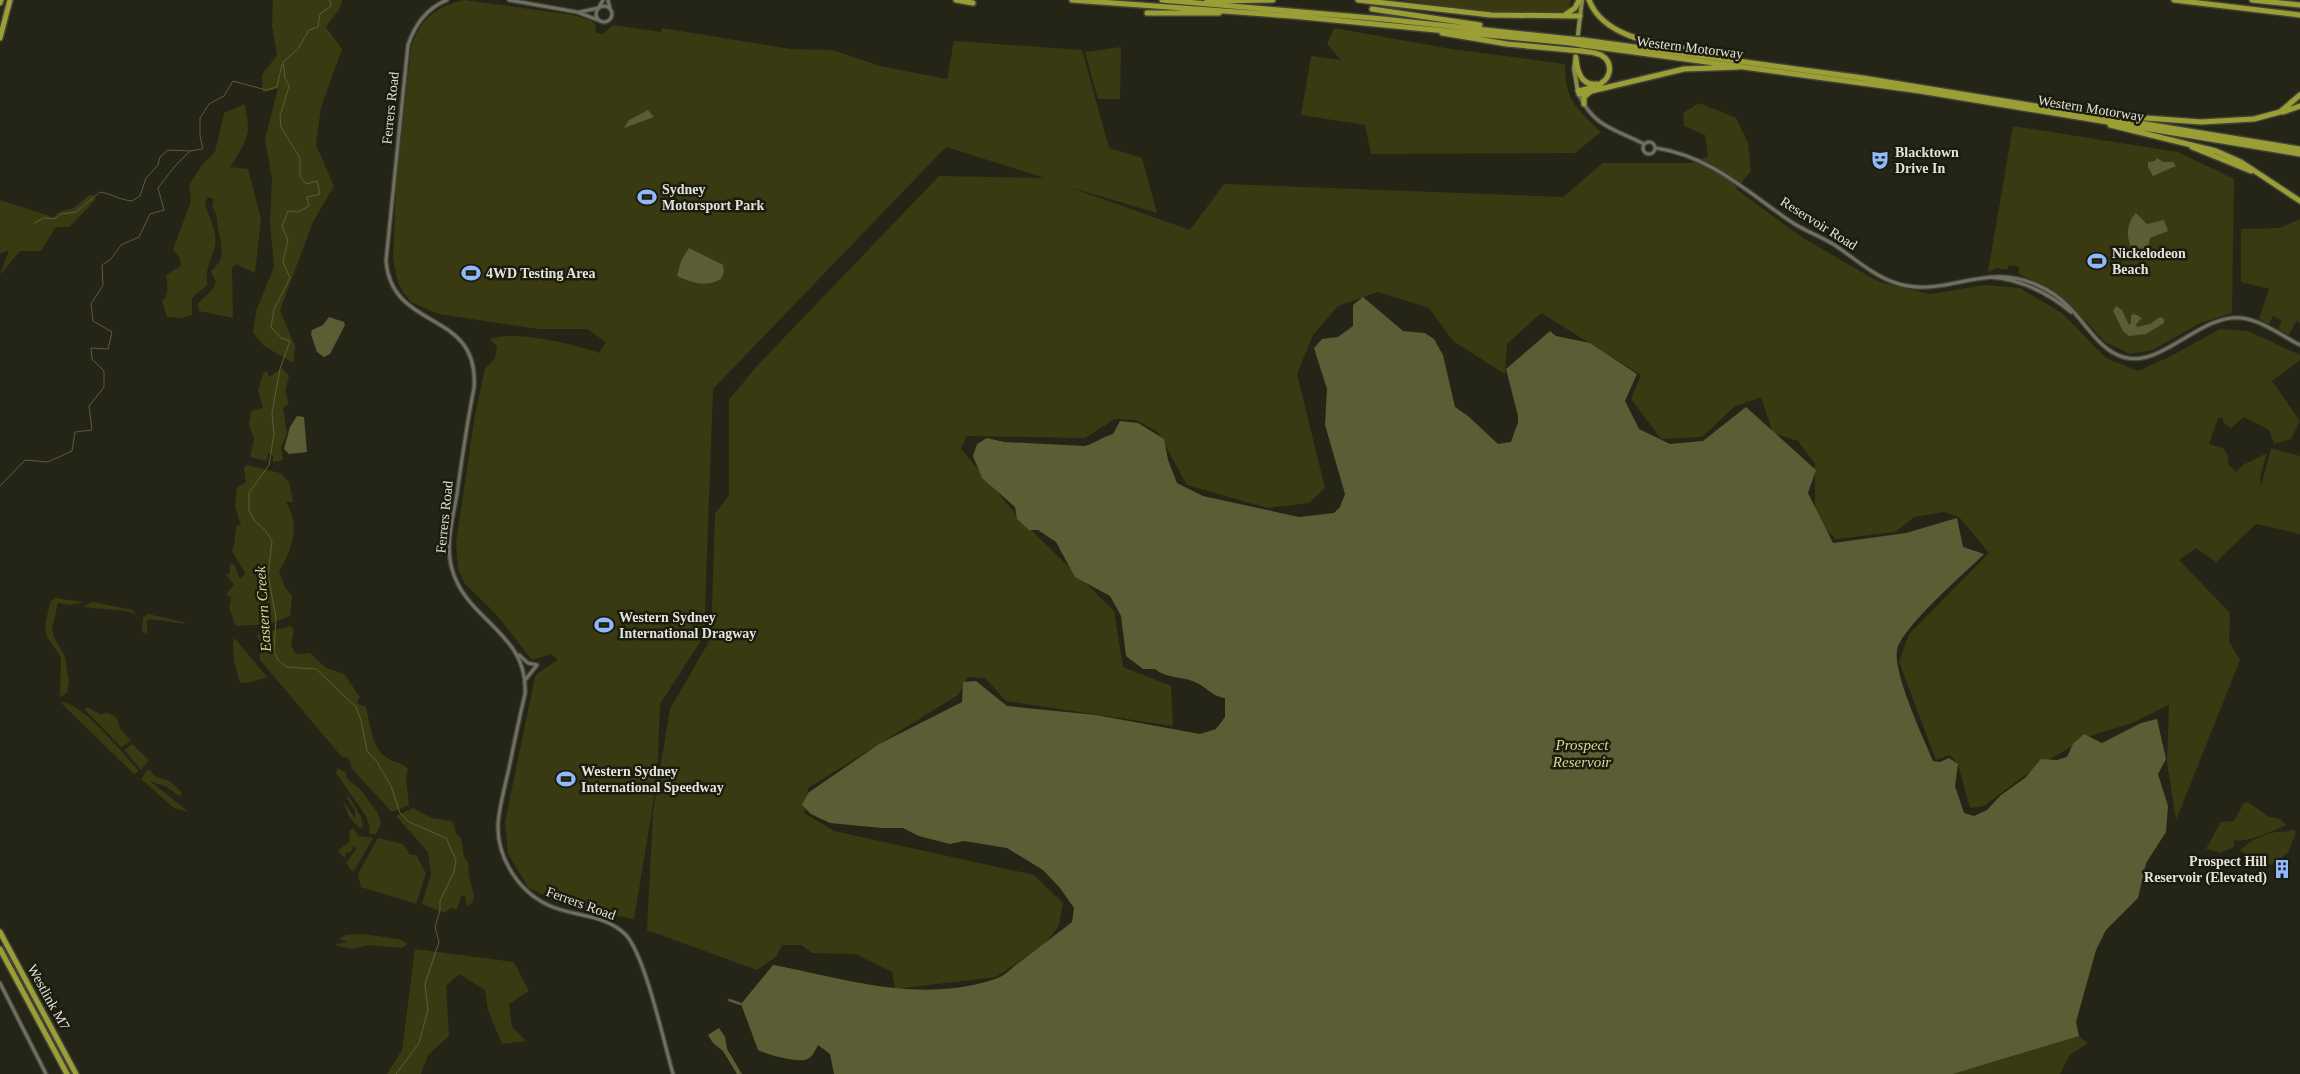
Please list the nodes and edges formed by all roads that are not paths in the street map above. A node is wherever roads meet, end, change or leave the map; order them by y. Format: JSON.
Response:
{"nodes":[{"id":1,"x":10,"y":0,"type":"edge"},
{"id":2,"x":447,"y":0,"type":"edge"},
{"id":3,"x":509,"y":0,"type":"edge"},
{"id":4,"x":516,"y":0,"type":"edge"},
{"id":5,"x":603,"y":0,"type":"edge"},
{"id":6,"x":608,"y":0,"type":"edge"},
{"id":7,"x":956,"y":0,"type":"edge"},
{"id":8,"x":1072,"y":0,"type":"edge"},
{"id":9,"x":1162,"y":0,"type":"edge"},
{"id":10,"x":1185,"y":0,"type":"edge"},
{"id":11,"x":1194,"y":0,"type":"edge"},
{"id":12,"x":1273,"y":0,"type":"edge"},
{"id":13,"x":1358,"y":0,"type":"edge"},
{"id":14,"x":1581,"y":0,"type":"edge"},
{"id":15,"x":1588,"y":0,"type":"edge"},
{"id":16,"x":2174,"y":0,"type":"edge"},
{"id":17,"x":2252,"y":0,"type":"edge"},
{"id":18,"x":1169,"y":1,"type":"edge"},
{"id":19,"x":2197,"y":1,"type":"edge"},
{"id":20,"x":521,"y":3,"type":"junction"},
{"id":21,"x":973,"y":3,"type":"dead end"},
{"id":22,"x":2300,"y":5,"type":"edge"},
{"id":23,"x":599,"y":8,"type":"junction"},
{"id":24,"x":610,"y":8,"type":"junction"},
{"id":25,"x":1372,"y":9,"type":"dead end"},
{"id":26,"x":577,"y":12,"type":"junction"},
{"id":27,"x":1237,"y":12,"type":"junction"},
{"id":28,"x":1147,"y":13,"type":"dead end"},
{"id":29,"x":2300,"y":15,"type":"edge"},
{"id":30,"x":1558,"y":16,"type":"junction"},
{"id":31,"x":1580,"y":16,"type":"junction"},
{"id":32,"x":598,"y":20,"type":"junction"},
{"id":33,"x":1526,"y":34,"type":"junction"},
{"id":34,"x":0,"y":38,"type":"edge"},
{"id":35,"x":1571,"y":44,"type":"junction"},
{"id":36,"x":1582,"y":45,"type":"junction"},
{"id":37,"x":1576,"y":58,"type":"junction"},
{"id":38,"x":1746,"y":61,"type":"junction"},
{"id":39,"x":1752,"y":67,"type":"junction"},
{"id":40,"x":1604,"y":81,"type":"junction"},
{"id":41,"x":1590,"y":92,"type":"junction"},
{"id":42,"x":1578,"y":93,"type":"junction"},
{"id":43,"x":2300,"y":95,"type":"edge"},
{"id":44,"x":1584,"y":104,"type":"junction"},
{"id":45,"x":2300,"y":106,"type":"edge"},
{"id":46,"x":2280,"y":112,"type":"junction"},
{"id":47,"x":2105,"y":117,"type":"junction"},
{"id":48,"x":2099,"y":121,"type":"junction"},
{"id":49,"x":1644,"y":144,"type":"junction"},
{"id":50,"x":1656,"y":148,"type":"junction"},
{"id":51,"x":2300,"y":149,"type":"edge"},
{"id":52,"x":2300,"y":154,"type":"edge"},
{"id":53,"x":2300,"y":201,"type":"edge"},
{"id":54,"x":2300,"y":346,"type":"edge"},
{"id":55,"x":517,"y":653,"type":"junction"},
{"id":56,"x":526,"y":679,"type":"junction"},
{"id":57,"x":0,"y":932,"type":"edge"},
{"id":58,"x":0,"y":949,"type":"edge"},
{"id":59,"x":0,"y":983,"type":"edge"},
{"id":60,"x":46,"y":1074,"type":"edge"},
{"id":61,"x":67,"y":1074,"type":"edge"},
{"id":62,"x":76,"y":1074,"type":"edge"},
{"id":63,"x":673,"y":1074,"type":"edge"}],
"edges":[{"from":1,"to":34,"type":"highway"},
{"from":2,"to":55,"type":"street","name":"Ferrers Road"},
{"from":3,"to":20,"type":"street"},
{"from":4,"to":20,"type":"street"},
{"from":5,"to":23,"type":"street"},
{"from":6,"to":24,"type":"street"},
{"from":7,"to":21,"type":"highway"},
{"from":8,"to":27,"type":"highway","name":"Western Motorway"},
{"from":9,"to":18,"type":"highway","name":"Western Motorway"},
{"from":10,"to":18,"type":"highway"},
{"from":11,"to":12,"type":"highway"},
{"from":13,"to":30,"type":"highway"},
{"from":14,"to":30,"type":"highway"},
{"from":14,"to":31,"type":"main road"},
{"from":15,"to":38,"type":"highway"},
{"from":16,"to":19,"type":"highway"},
{"from":17,"to":22,"type":"highway"},
{"from":18,"to":33,"type":"highway","name":"Western Motorway"},
{"from":19,"to":29,"type":"highway"},
{"from":20,"to":26,"type":"street"},
{"from":23,"to":24,"type":"street"},
{"from":23,"to":26,"type":"street"},
{"from":23,"to":32,"type":"street"},
{"from":24,"to":32,"type":"street"},
{"from":25,"to":33,"type":"highway"},
{"from":26,"to":32,"type":"street"},
{"from":27,"to":28,"type":"highway"},
{"from":27,"to":35,"type":"highway","name":"Western Motorway"},
{"from":30,"to":31,"type":"highway"},
{"from":31,"to":37,"type":"main road"},
{"from":33,"to":35,"type":"highway","name":"Western Motorway"},
{"from":35,"to":36,"type":"highway","name":"Western Motorway","bridge":true},
{"from":35,"to":36,"type":"highway","bridge":true},
{"from":36,"to":38,"type":"highway","name":"Western Motorway"},
{"from":36,"to":39,"type":"highway","name":"Western Motorway"},
{"from":36,"to":40,"type":"highway"},
{"from":37,"to":40,"type":"highway"},
{"from":37,"to":42,"type":"main road"},
{"from":38,"to":47,"type":"highway","name":"Western Motorway"},
{"from":39,"to":41,"type":"highway"},
{"from":39,"to":48,"type":"highway","name":"Western Motorway"},
{"from":40,"to":42,"type":"highway"},
{"from":41,"to":42,"type":"highway"},
{"from":41,"to":44,"type":"highway"},
{"from":42,"to":44,"type":"street"},
{"from":43,"to":46,"type":"highway"},
{"from":44,"to":49,"type":"street"},
{"from":45,"to":46,"type":"highway"},
{"from":46,"to":47,"type":"highway"},
{"from":47,"to":51,"type":"highway","name":"Western Motorway"},
{"from":48,"to":52,"type":"highway","name":"Western Motorway"},
{"from":48,"to":53,"type":"highway"},
{"from":49,"to":50,"type":"street"},
{"from":49,"to":50,"type":"street"},
{"from":50,"to":54,"type":"street","name":"Reservoir Road"},
{"from":55,"to":56,"type":"street","name":"Ferrers Road"},
{"from":55,"to":56,"type":"street"},
{"from":56,"to":63,"type":"street","name":"Ferrers Road"},
{"from":57,"to":62,"type":"highway","name":"Westlink M7"},
{"from":58,"to":61,"type":"highway","name":"Westlink M7"},
{"from":59,"to":60,"type":"street"}]}
